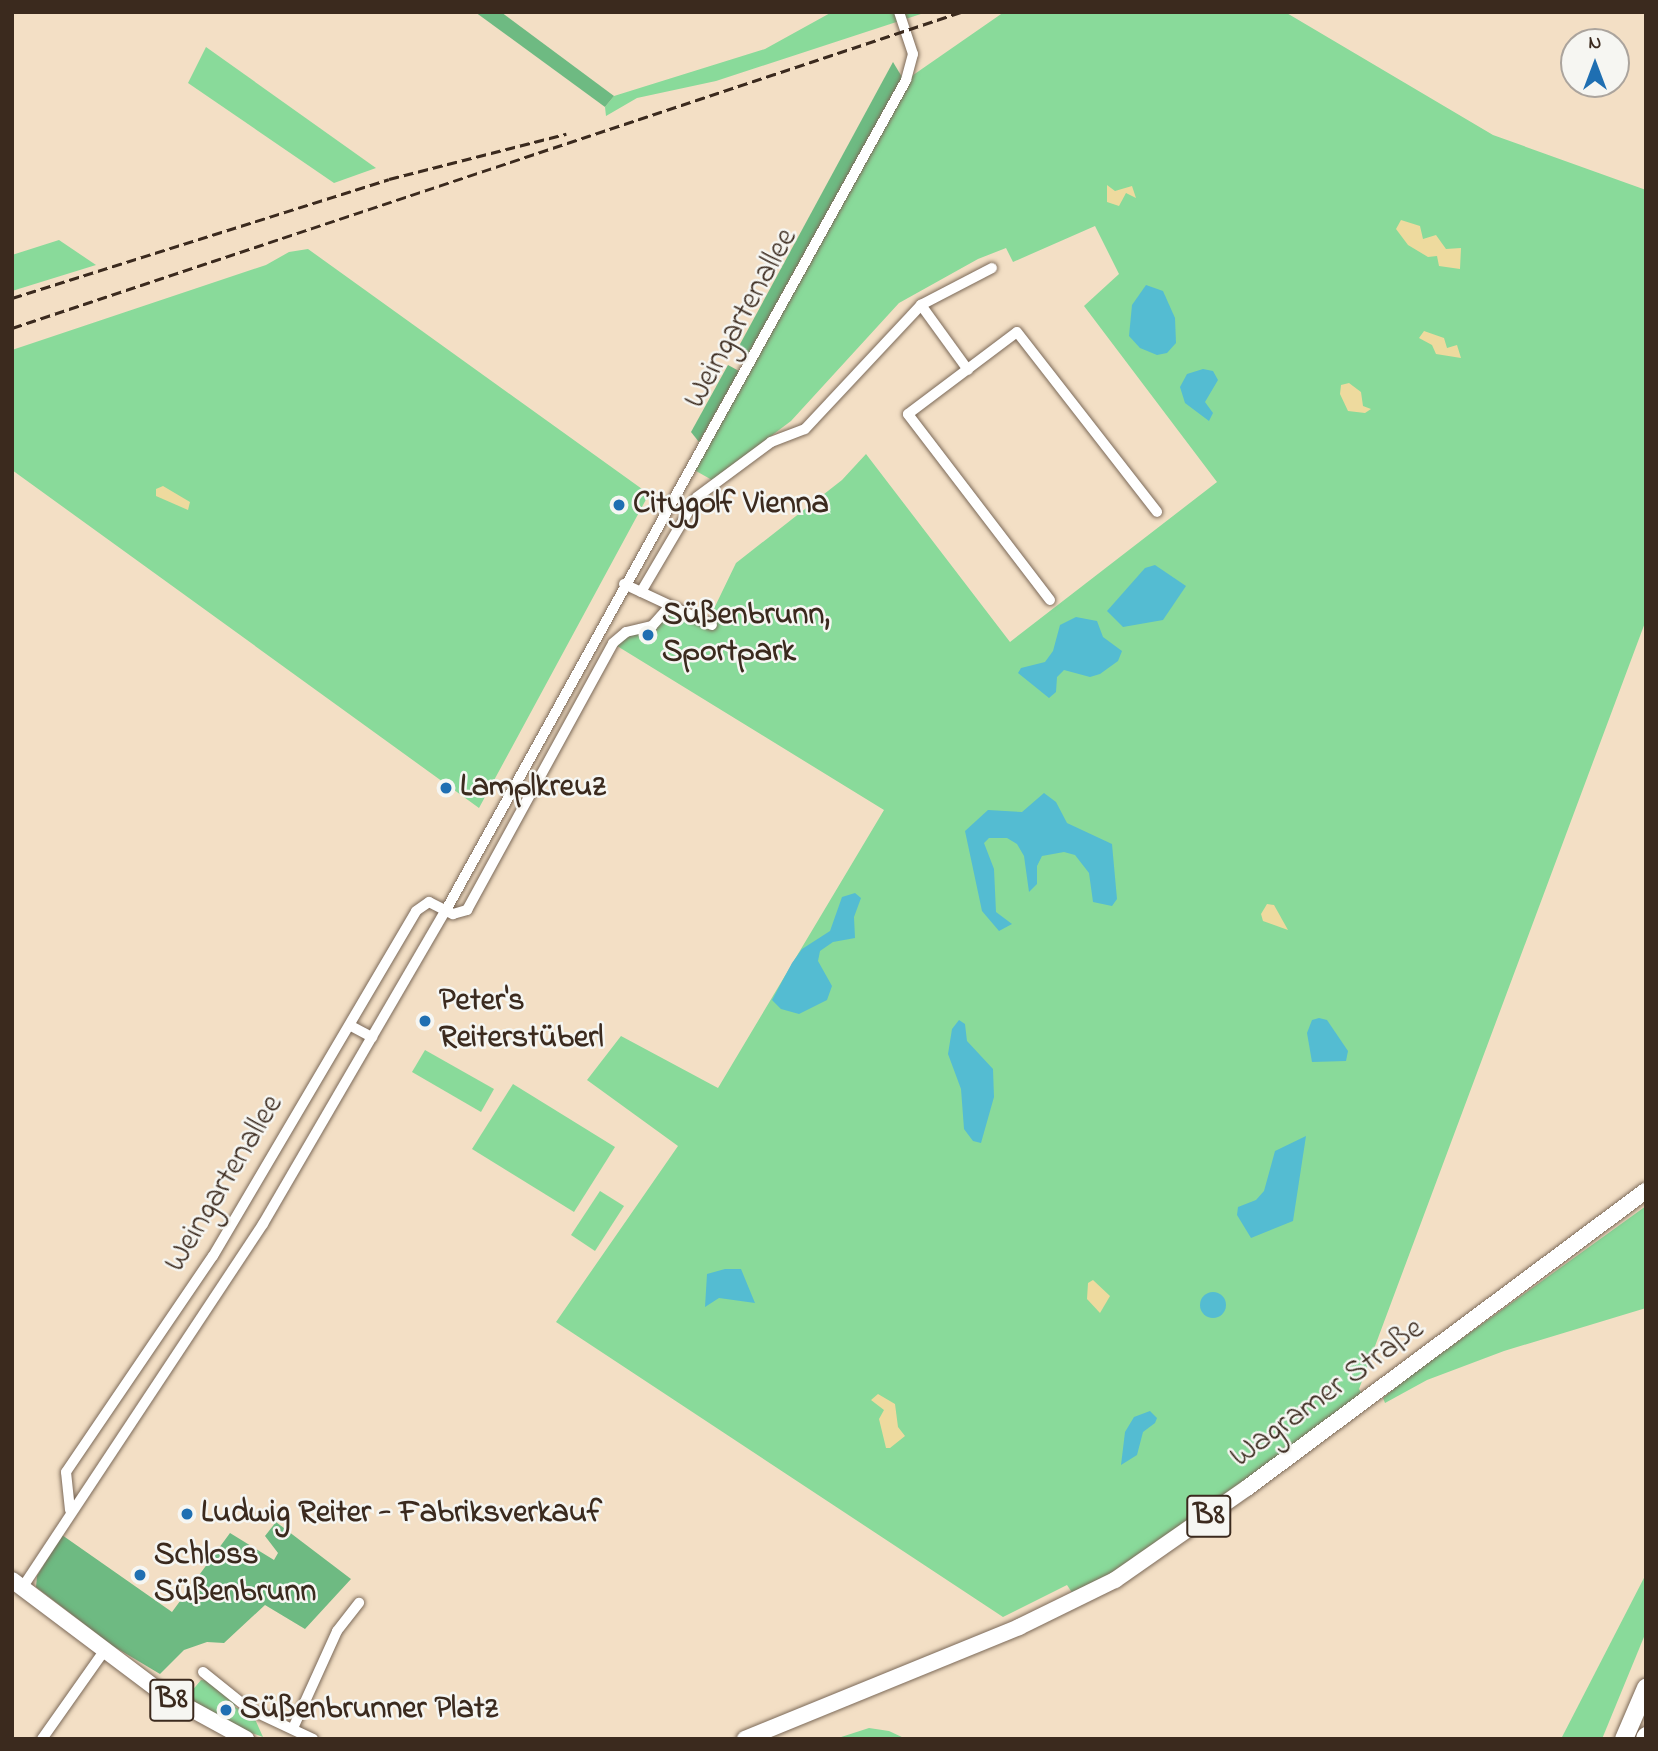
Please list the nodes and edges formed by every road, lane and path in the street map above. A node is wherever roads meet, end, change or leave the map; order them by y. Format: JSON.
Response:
{"nodes":[{"id":1,"x":899,"y":12,"type":"edge"},
{"id":2,"x":992,"y":268,"type":"dead end"},
{"id":3,"x":921,"y":305,"type":"junction"},
{"id":4,"x":968,"y":370,"type":"junction"},
{"id":5,"x":1157,"y":512,"type":"dead end"},
{"id":6,"x":624,"y":584,"type":"junction"},
{"id":7,"x":641,"y":592,"type":"junction"},
{"id":8,"x":1050,"y":600,"type":"dead end"},
{"id":9,"x":669,"y":607,"type":"junction"},
{"id":10,"x":712,"y":625,"type":"dead end"},
{"id":11,"x":489,"y":831,"type":"junction"},
{"id":12,"x":505,"y":841,"type":"junction"},
{"id":13,"x":446,"y":910,"type":"junction"},
{"id":14,"x":351,"y":1026,"type":"junction"},
{"id":15,"x":372,"y":1037,"type":"junction"},
{"id":16,"x":1646,"y":1191,"type":"edge"},
{"id":17,"x":1646,"y":1199,"type":"edge"},
{"id":18,"x":1617,"y":1216,"type":"junction"},
{"id":19,"x":70,"y":1510,"type":"junction"},
{"id":20,"x":17,"y":1584,"type":"edge"},
{"id":21,"x":359,"y":1602,"type":"dead end"},
{"id":22,"x":104,"y":1651,"type":"junction"},
{"id":23,"x":203,"y":1672,"type":"dead end"},
{"id":24,"x":1646,"y":1688,"type":"edge"},
{"id":25,"x":293,"y":1726,"type":"junction"},
{"id":26,"x":750,"y":1737,"type":"edge"},
{"id":27,"x":42,"y":1739,"type":"edge"},
{"id":28,"x":246,"y":1739,"type":"edge"},
{"id":29,"x":313,"y":1739,"type":"edge"},
{"id":30,"x":1624,"y":1739,"type":"edge"}],
"edges":[{"from":1,"to":6,"type":"street","name":"Weingartenallee"},
{"from":2,"to":3,"type":"street"},
{"from":3,"to":4,"type":"street"},
{"from":3,"to":7,"type":"street"},
{"from":4,"to":5,"type":"street"},
{"from":4,"to":8,"type":"street"},
{"from":6,"to":7,"type":"street"},
{"from":6,"to":11,"type":"street","name":"Weingartenallee"},
{"from":7,"to":9,"type":"street"},
{"from":9,"to":10,"type":"street"},
{"from":9,"to":12,"type":"street","name":"Weingartenallee"},
{"from":11,"to":12,"type":"street"},
{"from":11,"to":13,"type":"street","name":"Weingartenallee"},
{"from":12,"to":13,"type":"street","name":"Weingartenallee"},
{"from":13,"to":14,"type":"street","name":"Weingartenallee"},
{"from":13,"to":15,"type":"street","name":"Weingartenallee"},
{"from":14,"to":15,"type":"street"},
{"from":14,"to":19,"type":"street","name":"Weingartenallee"},
{"from":15,"to":19,"type":"street","name":"Weingartenallee"},
{"from":16,"to":18,"type":"main road","name":"Wagramer Straße","number":"B8"},
{"from":17,"to":18,"type":"main road","name":"Wagramer Straße","number":"B8"},
{"from":18,"to":26,"type":"main road","name":"Wagramer Straße","number":"B8"},
{"from":19,"to":20,"type":"street","name":"Weingartenallee"},
{"from":20,"to":22,"type":"main road","number":"B8"},
{"from":21,"to":25,"type":"street"},
{"from":22,"to":27,"type":"street"},
{"from":22,"to":28,"type":"main road","number":"B8"},
{"from":23,"to":25,"type":"street"},
{"from":24,"to":30,"type":"highway"},
{"from":25,"to":29,"type":"street"}]}
